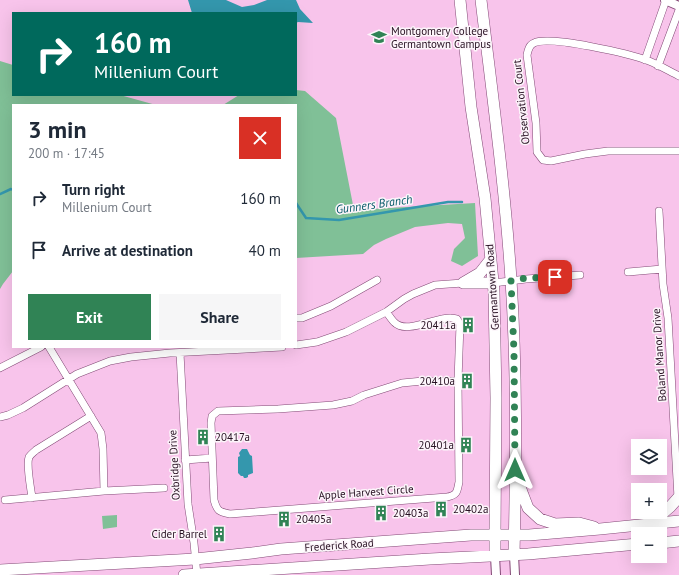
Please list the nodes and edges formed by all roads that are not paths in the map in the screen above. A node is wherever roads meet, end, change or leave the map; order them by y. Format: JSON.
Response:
{"nodes":[{"id":1,"x":460,"y":0,"type":"edge"},
{"id":2,"x":481,"y":0,"type":"edge"},
{"id":3,"x":666,"y":0,"type":"edge"},
{"id":4,"x":679,"y":6,"type":"edge"},
{"id":5,"x":679,"y":10,"type":"edge"},
{"id":6,"x":645,"y":60,"type":"junction"},
{"id":7,"x":658,"y":66,"type":"junction"},
{"id":8,"x":679,"y":76,"type":"edge"},
{"id":9,"x":679,"y":150,"type":"edge"},
{"id":10,"x":659,"y":212,"type":"dead end"},
{"id":11,"x":492,"y":259,"type":"junction"},
{"id":12,"x":662,"y":269,"type":"junction"},
{"id":13,"x":628,"y":272,"type":"dead end"},
{"id":14,"x":580,"y":275,"type":"dead end"},
{"id":15,"x":377,"y":280,"type":"dead end"},
{"id":16,"x":511,"y":281,"type":"junction"},
{"id":17,"x":463,"y":283,"type":"junction"},
{"id":18,"x":493,"y":283,"type":"junction"},
{"id":19,"x":386,"y":312,"type":"junction"},
{"id":20,"x":297,"y":318,"type":"edge"},
{"id":21,"x":297,"y":345,"type":"edge"},
{"id":22,"x":39,"y":348,"type":"edge"},
{"id":23,"x":50,"y":348,"type":"edge"},
{"id":24,"x":264,"y":348,"type":"edge"},
{"id":25,"x":180,"y":353,"type":"junction"},
{"id":26,"x":0,"y":368,"type":"edge"},
{"id":27,"x":69,"y":380,"type":"junction"},
{"id":28,"x":458,"y":381,"type":"junction"},
{"id":29,"x":91,"y":416,"type":"junction"},
{"id":30,"x":0,"y":417,"type":"edge"},
{"id":31,"x":212,"y":458,"type":"junction"},
{"id":32,"x":185,"y":460,"type":"junction"},
{"id":33,"x":515,"y":470,"type":"junction"},
{"id":34,"x":164,"y":488,"type":"dead end"},
{"id":35,"x":104,"y":490,"type":"junction"},
{"id":36,"x":32,"y":498,"type":"junction"},
{"id":37,"x":678,"y":499,"type":"edge"},
{"id":38,"x":5,"y":500,"type":"dead end"},
{"id":39,"x":679,"y":521,"type":"edge"},
{"id":40,"x":650,"y":524,"type":"junction"},
{"id":41,"x":600,"y":529,"type":"junction"},
{"id":42,"x":494,"y":535,"type":"junction"},
{"id":43,"x":515,"y":535,"type":"junction"},
{"id":44,"x":679,"y":541,"type":"edge"},
{"id":45,"x":667,"y":542,"type":"edge"},
{"id":46,"x":631,"y":545,"type":"edge"},
{"id":47,"x":514,"y":555,"type":"junction"},
{"id":48,"x":495,"y":556,"type":"junction"},
{"id":49,"x":196,"y":558,"type":"junction"},
{"id":50,"x":0,"y":570,"type":"edge"},
{"id":51,"x":184,"y":575,"type":"edge"},
{"id":52,"x":197,"y":575,"type":"edge"},
{"id":53,"x":496,"y":575,"type":"edge"},
{"id":54,"x":515,"y":575,"type":"edge"}],
"edges":[{"from":1,"to":11,"type":"main road","name":"Germantown Road"},
{"from":2,"to":16,"type":"main road","name":"Germantown Road"},
{"from":3,"to":4,"type":"street"},
{"from":3,"to":6,"type":"street"},
{"from":5,"to":7,"type":"street"},
{"from":6,"to":7,"type":"street","name":"Observation Court"},
{"from":6,"to":9,"type":"street","name":"Observation Court"},
{"from":7,"to":8,"type":"street","name":"Observation Court"},
{"from":10,"to":12,"type":"street","name":"Boland Manor Drive"},
{"from":11,"to":17,"type":"main road"},
{"from":11,"to":18,"type":"main road","name":"Germantown Road"},
{"from":12,"to":13,"type":"street"},
{"from":12,"to":37,"type":"street","name":"Boland Manor Drive"},
{"from":14,"to":16,"type":"street"},
{"from":15,"to":20,"type":"street"},
{"from":16,"to":18,"type":"street"},
{"from":16,"to":33,"type":"main road","name":"Germantown Road"},
{"from":17,"to":18,"type":"main road"},
{"from":17,"to":19,"type":"street"},
{"from":18,"to":42,"type":"main road","name":"Germantown Road"},
{"from":19,"to":21,"type":"street"},
{"from":19,"to":28,"type":"street","name":"Apple Harvest Circle"},
{"from":22,"to":26,"type":"street"},
{"from":23,"to":27,"type":"street"},
{"from":24,"to":25,"type":"street"},
{"from":25,"to":27,"type":"street"},
{"from":25,"to":32,"type":"street","name":"Oxbridge Drive"},
{"from":27,"to":29,"type":"street"},
{"from":27,"to":30,"type":"street"},
{"from":28,"to":31,"type":"street","name":"Apple Harvest Circle"},
{"from":28,"to":31,"type":"street","name":"Apple Harvest Circle"},
{"from":29,"to":35,"type":"street"},
{"from":29,"to":36,"type":"street"},
{"from":31,"to":32,"type":"street"},
{"from":32,"to":49,"type":"street","name":"Oxbridge Drive"},
{"from":33,"to":41,"type":"main road"},
{"from":33,"to":43,"type":"main road","name":"Germantown Road"},
{"from":34,"to":35,"type":"street"},
{"from":35,"to":36,"type":"street"},
{"from":36,"to":38,"type":"street"},
{"from":37,"to":40,"type":"main road"},
{"from":39,"to":40,"type":"main road","name":"Frederick Road"},
{"from":40,"to":41,"type":"main road","name":"Frederick Road"},
{"from":41,"to":43,"type":"main road","name":"Frederick Road"},
{"from":42,"to":43,"type":"main road","name":"Frederick Road"},
{"from":42,"to":48,"type":"main road","name":"Germantown Road"},
{"from":42,"to":49,"type":"main road","name":"Frederick Road"},
{"from":43,"to":47,"type":"main road","name":"Germantown Road"},
{"from":44,"to":45,"type":"main road"},
{"from":46,"to":47,"type":"main road","name":"Frederick Road"},
{"from":47,"to":48,"type":"main road","name":"Frederick Road"},
{"from":47,"to":54,"type":"street","name":"Germantown Road"},
{"from":48,"to":52,"type":"main road","name":"Frederick Road"},
{"from":48,"to":53,"type":"street","name":"Germantown Road"},
{"from":49,"to":50,"type":"main road","name":"Frederick Road"},
{"from":49,"to":52,"type":"street","name":"Oxbridge Drive"},
{"from":51,"to":52,"type":"main road","name":"Frederick Road"}]}
